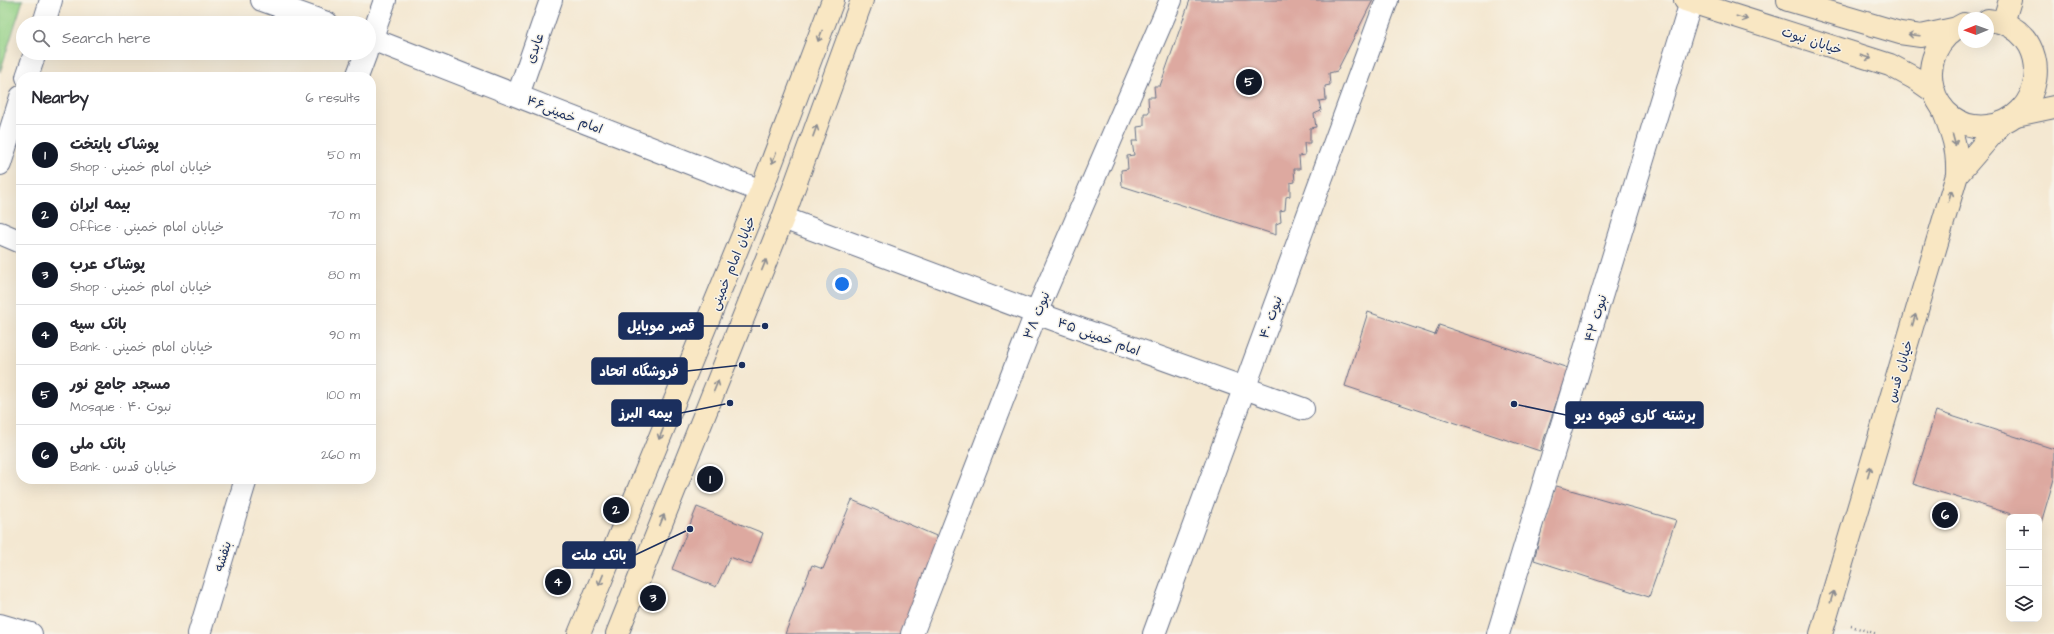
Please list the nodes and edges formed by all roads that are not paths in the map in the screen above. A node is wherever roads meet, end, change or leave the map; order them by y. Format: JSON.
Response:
{"nodes":[{"id":1,"x":51,"y":0,"type":"edge"},
{"id":2,"x":262,"y":0,"type":"edge"},
{"id":3,"x":385,"y":0,"type":"edge"},
{"id":4,"x":551,"y":0,"type":"edge"},
{"id":5,"x":834,"y":0,"type":"edge"},
{"id":6,"x":862,"y":0,"type":"edge"},
{"id":7,"x":1172,"y":0,"type":"edge"},
{"id":8,"x":1387,"y":0,"type":"edge"},
{"id":9,"x":1788,"y":0,"type":"edge"},
{"id":10,"x":2010,"y":0,"type":"edge"},
{"id":11,"x":1688,"y":1,"type":"edge"},
{"id":12,"x":46,"y":16,"type":"edge"},
{"id":13,"x":307,"y":16,"type":"edge"},
{"id":14,"x":1996,"y":22,"type":"edge"},
{"id":15,"x":376,"y":25,"type":"edge"},
{"id":16,"x":1958,"y":26,"type":"edge"},
{"id":17,"x":376,"y":46,"type":"edge"},
{"id":18,"x":33,"y":60,"type":"edge"},
{"id":19,"x":363,"y":60,"type":"edge"},
{"id":20,"x":2036,"y":63,"type":"junction"},
{"id":21,"x":29,"y":72,"type":"edge"},
{"id":22,"x":359,"y":72,"type":"edge"},
{"id":23,"x":2054,"y":78,"type":"edge"},
{"id":24,"x":518,"y":95,"type":"junction"},
{"id":25,"x":1938,"y":100,"type":"junction"},
{"id":26,"x":2054,"y":107,"type":"edge"},
{"id":27,"x":16,"y":112,"type":"edge"},
{"id":28,"x":2009,"y":119,"type":"junction"},
{"id":29,"x":0,"y":164,"type":"edge"},
{"id":30,"x":1957,"y":175,"type":"junction"},
{"id":31,"x":761,"y":192,"type":"junction"},
{"id":32,"x":783,"y":218,"type":"junction"},
{"id":33,"x":0,"y":233,"type":"edge"},
{"id":34,"x":16,"y":240,"type":"edge"},
{"id":35,"x":1036,"y":313,"type":"junction"},
{"id":36,"x":1244,"y":388,"type":"junction"},
{"id":37,"x":1303,"y":409,"type":"dead end"},
{"id":38,"x":244,"y":484,"type":"edge"},
{"id":39,"x":0,"y":625,"type":"edge"},
{"id":40,"x":31,"y":634,"type":"edge"},
{"id":41,"x":199,"y":634,"type":"edge"},
{"id":42,"x":579,"y":634,"type":"edge"},
{"id":43,"x":617,"y":634,"type":"edge"},
{"id":44,"x":912,"y":634,"type":"edge"},
{"id":45,"x":1154,"y":634,"type":"edge"},
{"id":46,"x":1498,"y":634,"type":"edge"},
{"id":47,"x":1821,"y":634,"type":"edge"}],
"edges":[{"from":1,"to":12,"type":"street"},
{"from":2,"to":13,"type":"street"},
{"from":3,"to":15,"type":"street"},
{"from":4,"to":24,"type":"street","name":"عابدی"},
{"from":5,"to":31,"type":"main road","name":"خیابان امام خمینی","one_way":true},
{"from":32,"to":6,"type":"main road","one_way":true},
{"from":7,"to":35,"type":"street","name":"نبوت ۳۸"},
{"from":8,"to":36,"type":"street","name":"نبوت ۴۰"},
{"from":16,"to":9,"type":"main road","one_way":true},
{"from":10,"to":14,"type":"main road"},
{"from":11,"to":25,"type":"main road","name":"خیابان نبوت","one_way":true},
{"from":11,"to":46,"type":"street","name":"نبوت ۴۲"},
{"from":14,"to":20,"type":"main road"},
{"from":16,"to":25,"type":"main road","name":"خیابان قدس"},
{"from":17,"to":24,"type":"street","name":"امام خمینی۴۶"},
{"from":18,"to":21,"type":"street"},
{"from":19,"to":22,"type":"street"},
{"from":20,"to":23,"type":"main road"},
{"from":20,"to":28,"type":"main road"},
{"from":24,"to":31,"type":"street","name":"امام خمینی۴۶"},
{"from":25,"to":28,"type":"main road","name":"خیابان نبوت"},
{"from":25,"to":30,"type":"main road","name":"خیابان قدس","one_way":true},
{"from":26,"to":28,"type":"main road","name":"خیابان نبوت"},
{"from":27,"to":29,"type":"street"},
{"from":28,"to":30,"type":"main road"},
{"from":47,"to":30,"type":"main road","name":"خیابان قدس","one_way":true},
{"from":31,"to":42,"type":"main road","name":"خیابان امام خمینی","one_way":true},
{"from":32,"to":35,"type":"street","name":"امام خمینی ۴۵"},
{"from":43,"to":32,"type":"main road","one_way":true},
{"from":33,"to":34,"type":"street"},
{"from":35,"to":36,"type":"street","name":"امام خمینی ۴۵"},
{"from":35,"to":44,"type":"street","name":"نبوت ۳۸"},
{"from":36,"to":37,"type":"street","name":"امام خمینی ۴۵"},
{"from":36,"to":45,"type":"street","name":"نبوت ۴۰"},
{"from":38,"to":41,"type":"street","name":"بنفشه"},
{"from":39,"to":40,"type":"street"}]}
